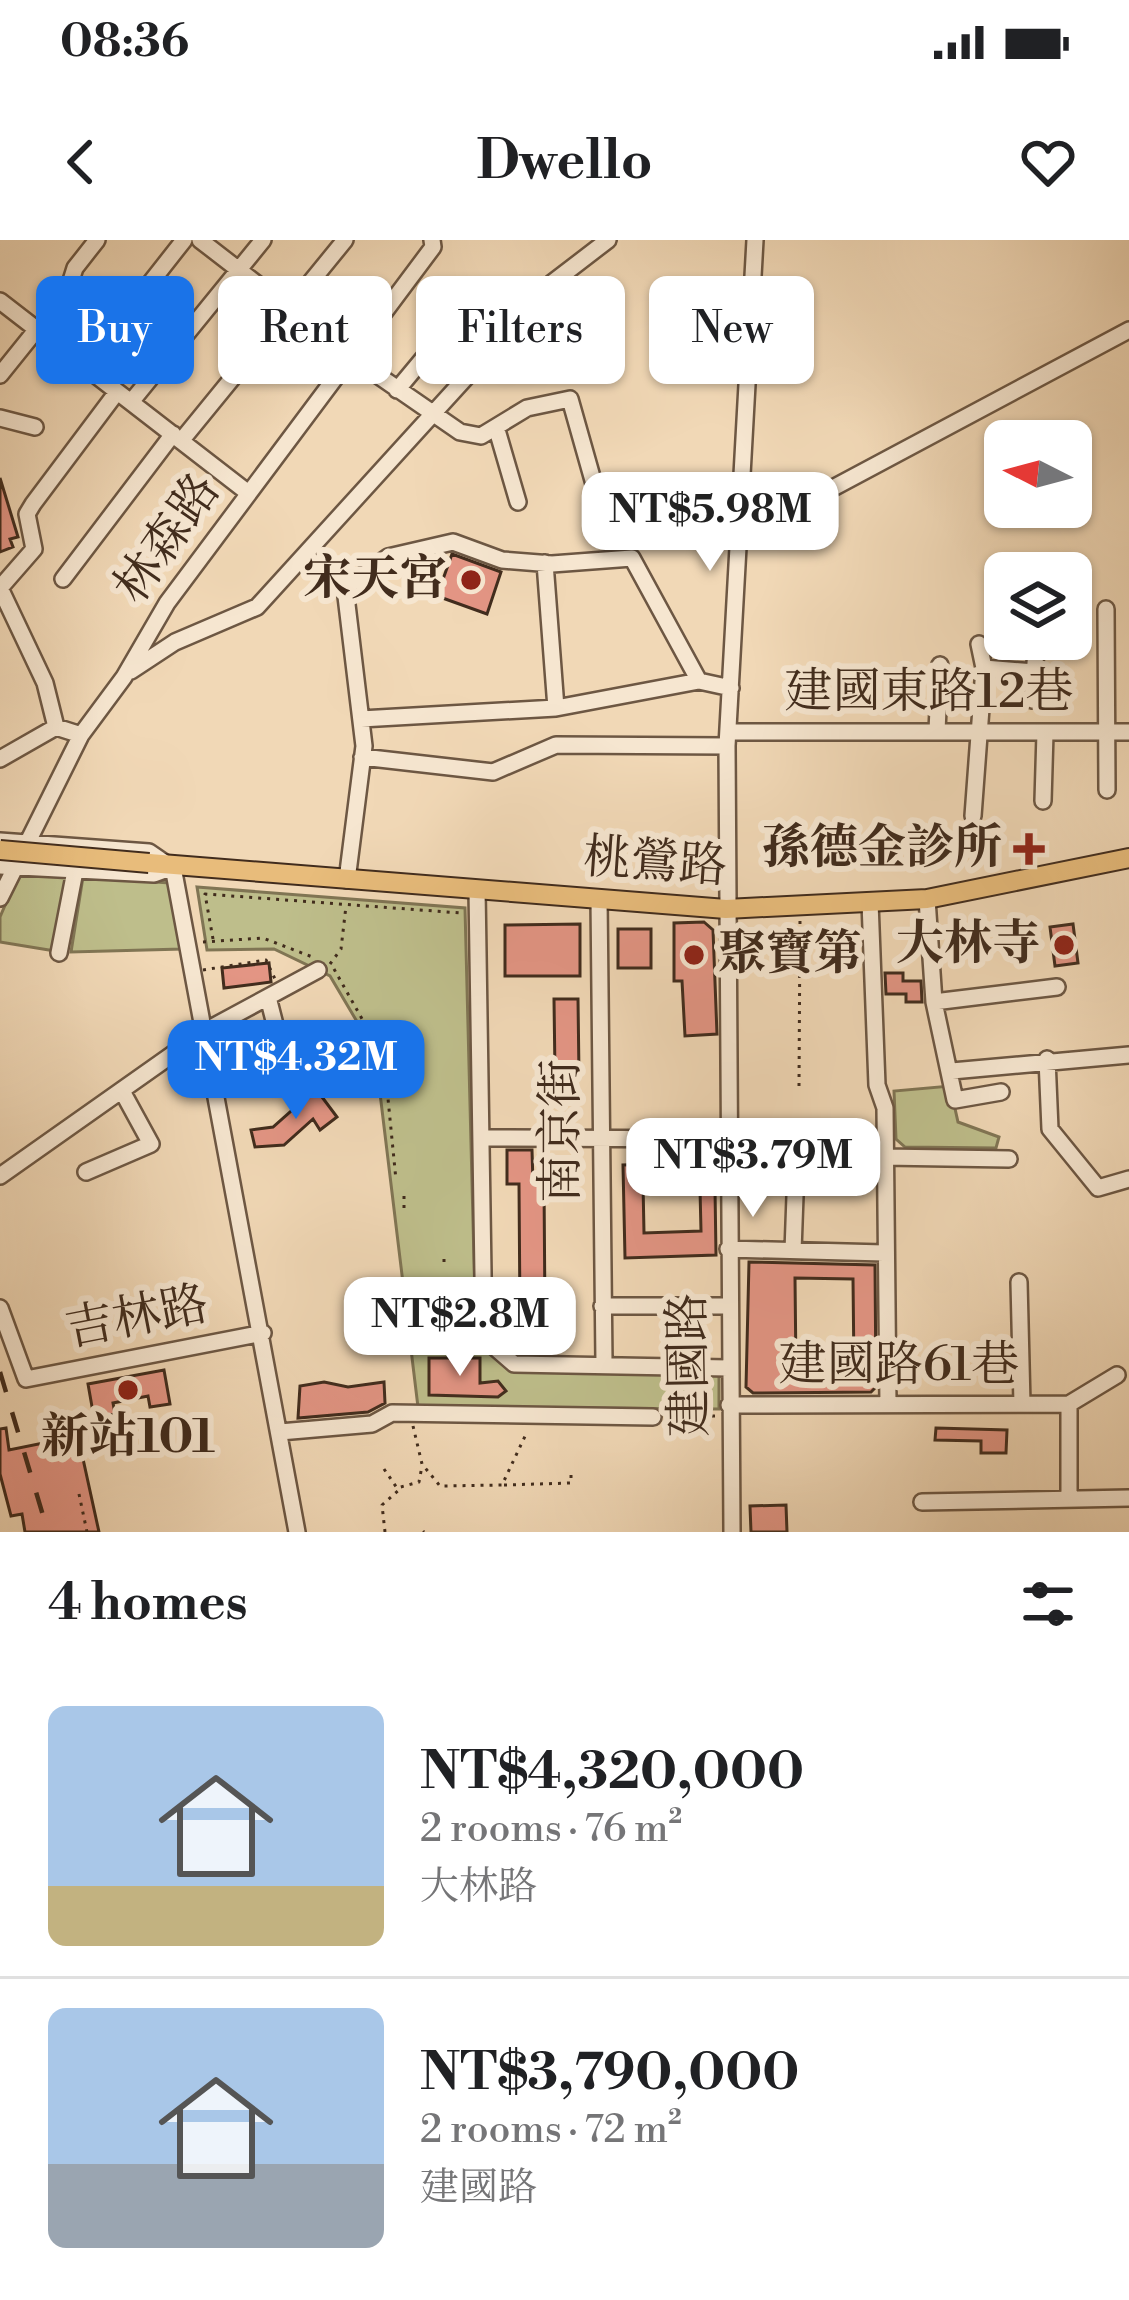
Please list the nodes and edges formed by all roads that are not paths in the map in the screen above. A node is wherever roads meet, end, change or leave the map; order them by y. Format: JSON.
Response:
{"nodes":[{"id":1,"x":97,"y":240,"type":"edge"},
{"id":2,"x":184,"y":240,"type":"edge"},
{"id":3,"x":200,"y":240,"type":"edge"},
{"id":4,"x":263,"y":240,"type":"edge"},
{"id":5,"x":344,"y":240,"type":"edge"},
{"id":6,"x":608,"y":240,"type":"edge"},
{"id":7,"x":755,"y":240,"type":"edge"},
{"id":8,"x":433,"y":243,"type":"edge"},
{"id":9,"x":239,"y":270,"type":"junction"},
{"id":10,"x":72,"y":276,"type":"edge"},
{"id":11,"x":156,"y":276,"type":"edge"},
{"id":12,"x":247,"y":276,"type":"edge"},
{"id":13,"x":315,"y":276,"type":"edge"},
{"id":14,"x":560,"y":276,"type":"edge"},
{"id":15,"x":392,"y":299,"type":"edge"},
{"id":16,"x":0,"y":301,"type":"edge"},
{"id":17,"x":36,"y":328,"type":"edge"},
{"id":18,"x":36,"y":330,"type":"edge"},
{"id":19,"x":1129,"y":330,"type":"edge"},
{"id":20,"x":416,"y":368,"type":"edge"},
{"id":21,"x":0,"y":375,"type":"edge"},
{"id":22,"x":108,"y":384,"type":"edge"},
{"id":23,"x":224,"y":384,"type":"edge"},
{"id":24,"x":329,"y":384,"type":"edge"},
{"id":25,"x":390,"y":384,"type":"edge"},
{"id":26,"x":458,"y":384,"type":"edge"},
{"id":27,"x":398,"y":390,"type":"junction"},
{"id":28,"x":124,"y":397,"type":"junction"},
{"id":29,"x":430,"y":414,"type":"junction"},
{"id":30,"x":0,"y":418,"type":"edge"},
{"id":31,"x":35,"y":427,"type":"dead end"},
{"id":32,"x":497,"y":430,"type":"junction"},
{"id":33,"x":177,"y":438,"type":"junction"},
{"id":34,"x":594,"y":484,"type":"dead end"},
{"id":35,"x":248,"y":492,"type":"junction"},
{"id":36,"x":518,"y":502,"type":"dead end"},
{"id":37,"x":738,"y":530,"type":"junction"},
{"id":38,"x":545,"y":563,"type":"junction"},
{"id":39,"x":63,"y":579,"type":"dead end"},
{"id":40,"x":1106,"y":609,"type":"dead end"},
{"id":41,"x":980,"y":644,"type":"dead end"},
{"id":42,"x":1035,"y":660,"type":"edge"},
{"id":43,"x":940,"y":665,"type":"dead end"},
{"id":44,"x":984,"y":668,"type":"junction"},
{"id":45,"x":1034,"y":672,"type":"junction"},
{"id":46,"x":124,"y":677,"type":"junction"},
{"id":47,"x":699,"y":681,"type":"junction"},
{"id":48,"x":731,"y":688,"type":"junction"},
{"id":49,"x":1032,"y":700,"type":"dead end"},
{"id":50,"x":556,"y":708,"type":"junction"},
{"id":51,"x":361,"y":719,"type":"junction"},
{"id":52,"x":56,"y":727,"type":"junction"},
{"id":53,"x":938,"y":731,"type":"junction"},
{"id":54,"x":976,"y":732,"type":"junction"},
{"id":55,"x":1106,"y":732,"type":"junction"},
{"id":56,"x":1129,"y":732,"type":"edge"},
{"id":57,"x":1045,"y":733,"type":"junction"},
{"id":58,"x":81,"y":734,"type":"junction"},
{"id":59,"x":728,"y":739,"type":"junction"},
{"id":60,"x":362,"y":757,"type":"junction"},
{"id":61,"x":0,"y":759,"type":"edge"},
{"id":62,"x":1107,"y":790,"type":"dead end"},
{"id":63,"x":1043,"y":801,"type":"dead end"},
{"id":64,"x":974,"y":815,"type":"dead end"},
{"id":65,"x":27,"y":843,"type":"junction"},
{"id":66,"x":0,"y":845,"type":"edge"},
{"id":67,"x":1129,"y":858,"type":"edge"},
{"id":68,"x":8,"y":866,"type":"edge"},
{"id":69,"x":173,"y":868,"type":"junction"},
{"id":70,"x":75,"y":871,"type":"junction"},
{"id":71,"x":347,"y":880,"type":"junction"},
{"id":72,"x":477,"y":890,"type":"junction"},
{"id":73,"x":0,"y":898,"type":"edge"},
{"id":74,"x":599,"y":899,"type":"junction"},
{"id":75,"x":927,"y":899,"type":"junction"},
{"id":76,"x":870,"y":902,"type":"junction"},
{"id":77,"x":726,"y":908,"type":"junction"},
{"id":78,"x":59,"y":952,"type":"dead end"},
{"id":79,"x":323,"y":967,"type":"road end"},
{"id":80,"x":1057,"y":987,"type":"dead end"},
{"id":81,"x":279,"y":992,"type":"junction"},
{"id":82,"x":934,"y":1002,"type":"junction"},
{"id":83,"x":207,"y":1030,"type":"junction"},
{"id":84,"x":1129,"y":1055,"type":"edge"},
{"id":85,"x":1047,"y":1059,"type":"junction"},
{"id":86,"x":952,"y":1071,"type":"junction"},
{"id":87,"x":301,"y":1087,"type":"dead end"},
{"id":88,"x":122,"y":1091,"type":"junction"},
{"id":89,"x":1001,"y":1093,"type":"dead end"},
{"id":90,"x":599,"y":1137,"type":"junction"},
{"id":91,"x":481,"y":1138,"type":"junction"},
{"id":92,"x":727,"y":1139,"type":"junction"},
{"id":93,"x":884,"y":1156,"type":"junction"},
{"id":94,"x":1009,"y":1159,"type":"dead end"},
{"id":95,"x":796,"y":1168,"type":"dead end"},
{"id":96,"x":86,"y":1172,"type":"dead end"},
{"id":97,"x":0,"y":1176,"type":"edge"},
{"id":98,"x":1129,"y":1179,"type":"edge"},
{"id":99,"x":728,"y":1249,"type":"junction"},
{"id":100,"x":793,"y":1251,"type":"junction"},
{"id":101,"x":884,"y":1253,"type":"junction"},
{"id":102,"x":1019,"y":1282,"type":"dead end"},
{"id":103,"x":602,"y":1306,"type":"junction"},
{"id":104,"x":728,"y":1306,"type":"junction"},
{"id":105,"x":0,"y":1308,"type":"edge"},
{"id":106,"x":263,"y":1333,"type":"junction"},
{"id":107,"x":604,"y":1363,"type":"junction"},
{"id":108,"x":728,"y":1368,"type":"junction"},
{"id":109,"x":1117,"y":1375,"type":"dead end"},
{"id":110,"x":1069,"y":1404,"type":"junction"},
{"id":111,"x":888,"y":1405,"type":"junction"},
{"id":112,"x":1022,"y":1405,"type":"junction"},
{"id":113,"x":729,"y":1410,"type":"junction"},
{"id":114,"x":653,"y":1417,"type":"road end"},
{"id":115,"x":280,"y":1432,"type":"junction"},
{"id":116,"x":1069,"y":1498,"type":"junction"},
{"id":117,"x":1129,"y":1498,"type":"edge"},
{"id":118,"x":922,"y":1502,"type":"dead end"},
{"id":119,"x":297,"y":1532,"type":"edge"},
{"id":120,"x":732,"y":1532,"type":"edge"}],
"edges":[{"from":1,"to":10,"type":"street"},
{"from":2,"to":11,"type":"street"},
{"from":3,"to":9,"type":"street"},
{"from":4,"to":9,"type":"street"},
{"from":5,"to":13,"type":"street"},
{"from":6,"to":14,"type":"street"},
{"from":7,"to":37,"type":"street","name":"建國路"},
{"from":8,"to":15,"type":"street","name":"林森路"},
{"from":9,"to":12,"type":"street"},
{"from":9,"to":28,"type":"street"},
{"from":16,"to":17,"type":"street"},
{"from":18,"to":21,"type":"street"},
{"from":19,"to":37,"type":"street"},
{"from":20,"to":27,"type":"street"},
{"from":22,"to":28,"type":"street"},
{"from":23,"to":33,"type":"street"},
{"from":24,"to":35,"type":"street","name":"林森路"},
{"from":25,"to":27,"type":"street"},
{"from":26,"to":29,"type":"street"},
{"from":27,"to":29,"type":"street"},
{"from":28,"to":33,"type":"street"},
{"from":28,"to":52,"type":"street"},
{"from":29,"to":32,"type":"street"},
{"from":29,"to":46,"type":"street"},
{"from":30,"to":31,"type":"street"},
{"from":32,"to":34,"type":"street"},
{"from":32,"to":36,"type":"street"},
{"from":33,"to":35,"type":"street"},
{"from":33,"to":39,"type":"street"},
{"from":35,"to":46,"type":"street","name":"林森路"},
{"from":37,"to":48,"type":"street","name":"建國路"},
{"from":38,"to":47,"type":"street"},
{"from":38,"to":50,"type":"street"},
{"from":38,"to":51,"type":"street"},
{"from":40,"to":55,"type":"street"},
{"from":41,"to":44,"type":"street"},
{"from":42,"to":45,"type":"street"},
{"from":43,"to":53,"type":"street"},
{"from":44,"to":45,"type":"street"},
{"from":44,"to":54,"type":"street"},
{"from":45,"to":49,"type":"street"},
{"from":46,"to":58,"type":"street","name":"林森路"},
{"from":47,"to":48,"type":"street"},
{"from":47,"to":50,"type":"street"},
{"from":48,"to":59,"type":"street","name":"建國路"},
{"from":50,"to":51,"type":"street"},
{"from":51,"to":60,"type":"street"},
{"from":52,"to":58,"type":"street"},
{"from":52,"to":61,"type":"street"},
{"from":53,"to":54,"type":"street","name":"建國東路12巷"},
{"from":53,"to":59,"type":"street","name":"建國東路12巷"},
{"from":54,"to":57,"type":"street","name":"建國東路12巷"},
{"from":54,"to":64,"type":"street"},
{"from":55,"to":56,"type":"street","name":"建國東路12巷"},
{"from":55,"to":57,"type":"street","name":"建國東路12巷"},
{"from":55,"to":62,"type":"street"},
{"from":57,"to":63,"type":"street"},
{"from":58,"to":65,"type":"street","name":"林森路"},
{"from":59,"to":60,"type":"street","name":"建國東路12巷"},
{"from":59,"to":77,"type":"street","name":"建國路"},
{"from":60,"to":71,"type":"street"},
{"from":65,"to":66,"type":"street","name":"桃鶯路"},
{"from":65,"to":68,"type":"street","name":"林森路"},
{"from":65,"to":69,"type":"street","name":"桃鶯路"},
{"from":66,"to":69,"type":"main road","name":"桃鶯路","bridge":true},
{"from":67,"to":75,"type":"main road","name":"桃鶯路"},
{"from":68,"to":70,"type":"street","name":"桃鶯路"},
{"from":68,"to":73,"type":"street","name":"林森路"},
{"from":69,"to":70,"type":"street","name":"桃鶯路"},
{"from":69,"to":71,"type":"main road","name":"桃鶯路"},
{"from":69,"to":83,"type":"street"},
{"from":70,"to":78,"type":"street"},
{"from":71,"to":72,"type":"main road","name":"桃鶯路"},
{"from":72,"to":74,"type":"main road","name":"桃鶯路"},
{"from":72,"to":91,"type":"street"},
{"from":74,"to":77,"type":"main road","name":"桃鶯路"},
{"from":74,"to":90,"type":"street","name":"南京街"},
{"from":75,"to":76,"type":"main road","name":"桃鶯路"},
{"from":75,"to":82,"type":"street"},
{"from":76,"to":77,"type":"main road","name":"桃鶯路"},
{"from":76,"to":93,"type":"street"},
{"from":77,"to":92,"type":"street","name":"建國路"},
{"from":79,"to":81,"type":"street"},
{"from":80,"to":82,"type":"street"},
{"from":81,"to":83,"type":"street"},
{"from":81,"to":87,"type":"street"},
{"from":82,"to":86,"type":"street"},
{"from":83,"to":88,"type":"street"},
{"from":83,"to":106,"type":"street"},
{"from":84,"to":85,"type":"street"},
{"from":85,"to":86,"type":"street"},
{"from":85,"to":98,"type":"street"},
{"from":86,"to":89,"type":"street"},
{"from":88,"to":96,"type":"street"},
{"from":88,"to":97,"type":"street"},
{"from":90,"to":91,"type":"street"},
{"from":90,"to":92,"type":"street"},
{"from":90,"to":103,"type":"street","name":"南京街"},
{"from":91,"to":107,"type":"street"},
{"from":92,"to":99,"type":"street","name":"建國路"},
{"from":93,"to":94,"type":"street"},
{"from":93,"to":101,"type":"street"},
{"from":95,"to":100,"type":"street"},
{"from":99,"to":100,"type":"street"},
{"from":99,"to":104,"type":"street","name":"建國路"},
{"from":100,"to":101,"type":"street"},
{"from":101,"to":111,"type":"street"},
{"from":102,"to":112,"type":"street"},
{"from":103,"to":104,"type":"street"},
{"from":103,"to":107,"type":"street","name":"南京街"},
{"from":104,"to":108,"type":"street","name":"建國路"},
{"from":105,"to":106,"type":"street","name":"吉林路"},
{"from":106,"to":115,"type":"street"},
{"from":107,"to":108,"type":"street"},
{"from":108,"to":113,"type":"street","name":"建國路"},
{"from":109,"to":110,"type":"street"},
{"from":110,"to":112,"type":"street","name":"建國路61巷"},
{"from":110,"to":116,"type":"street"},
{"from":111,"to":112,"type":"street","name":"建國路61巷"},
{"from":111,"to":113,"type":"street","name":"建國路61巷"},
{"from":113,"to":120,"type":"street","name":"建國路"},
{"from":114,"to":115,"type":"street"},
{"from":115,"to":119,"type":"street"},
{"from":116,"to":117,"type":"street"},
{"from":116,"to":118,"type":"street"}]}
